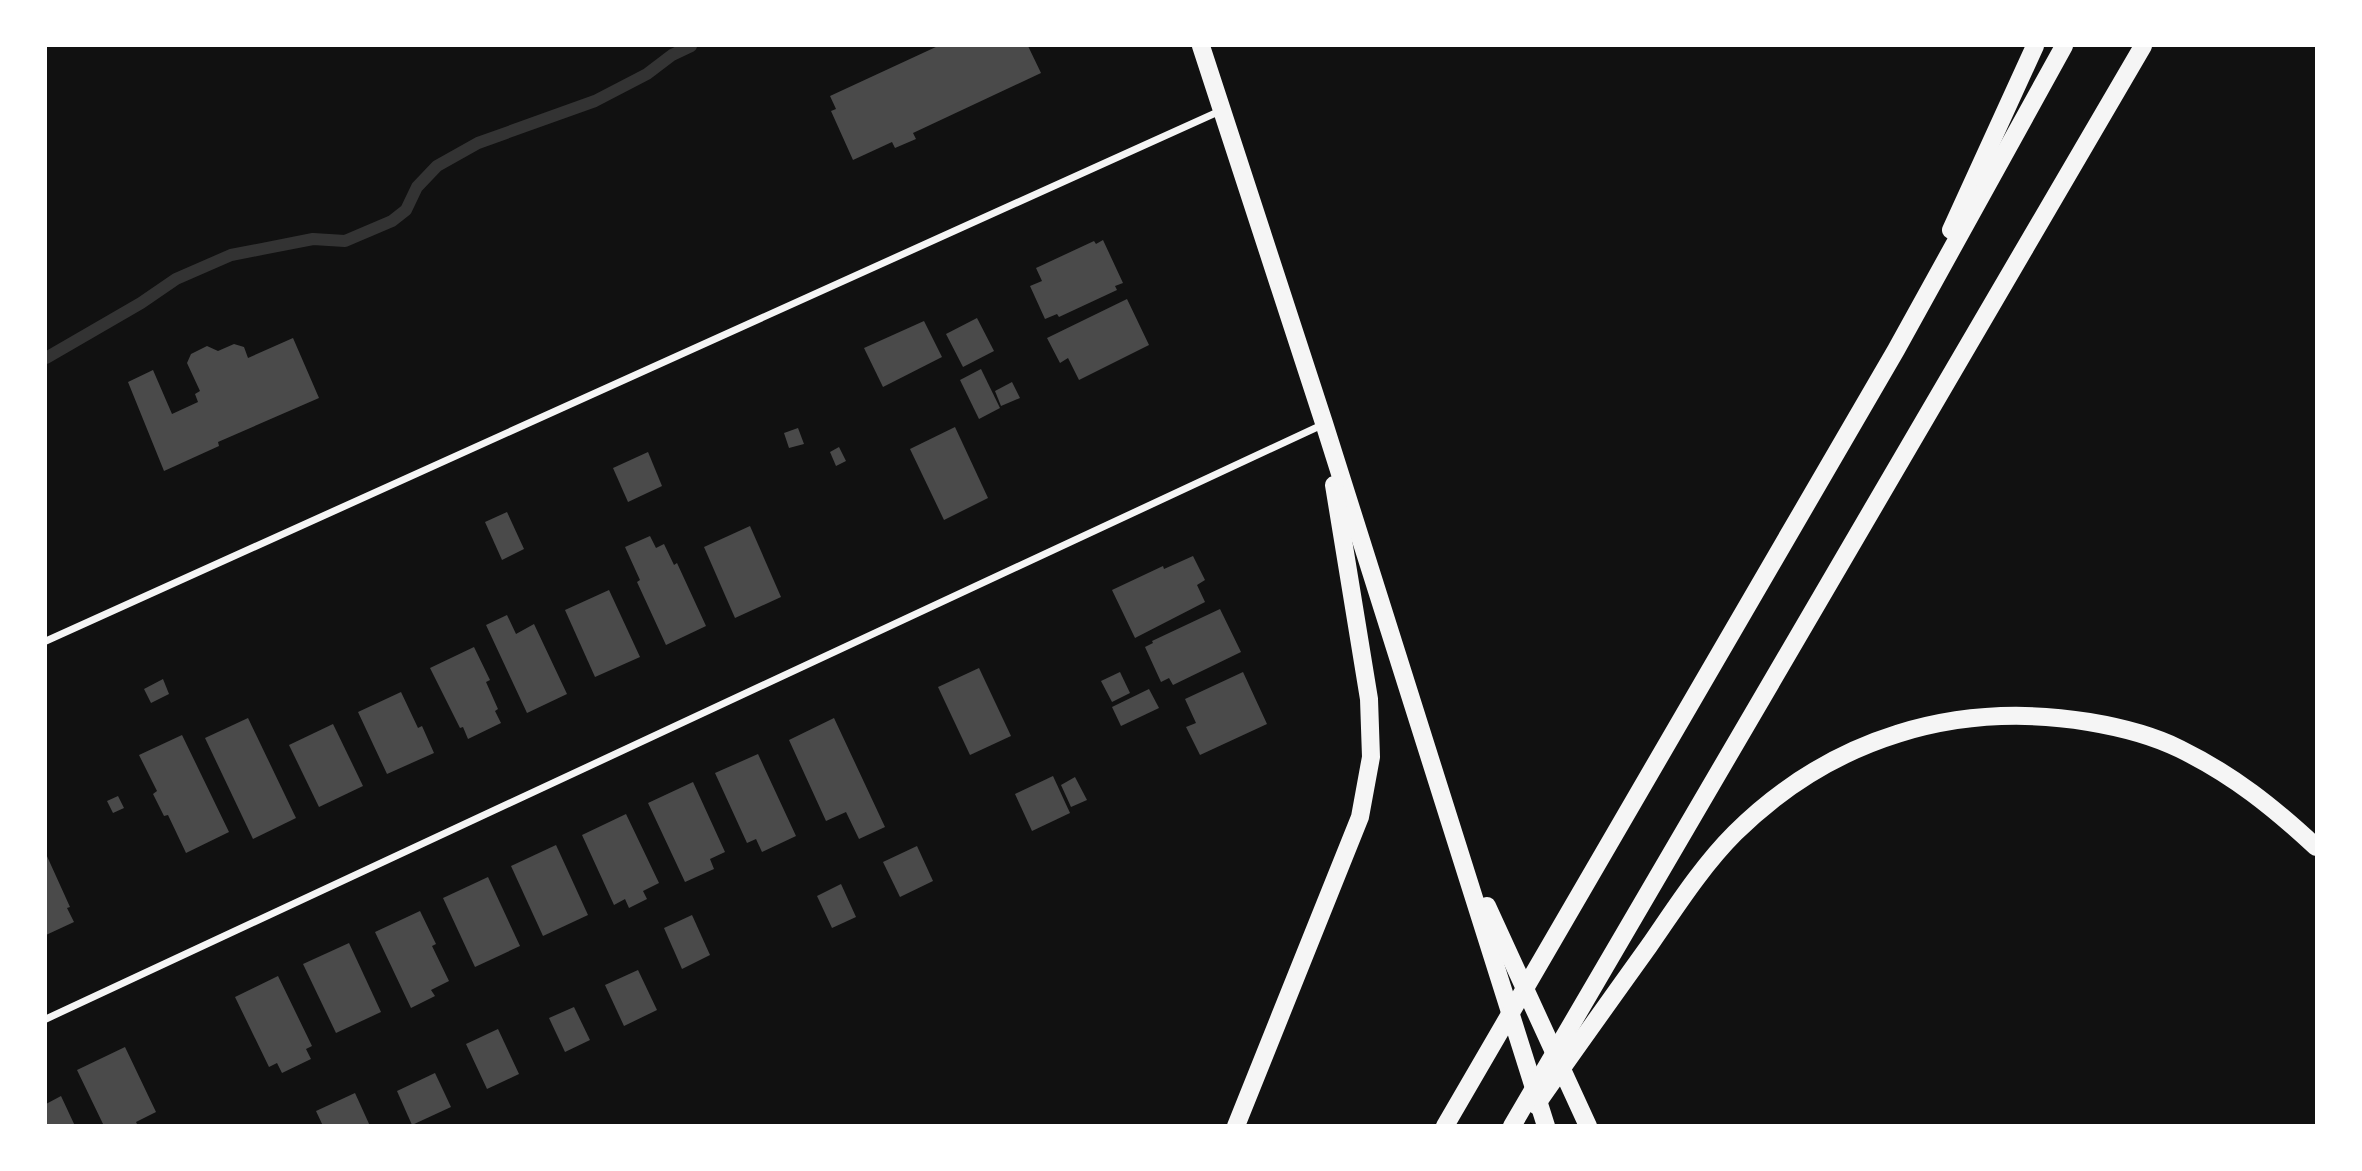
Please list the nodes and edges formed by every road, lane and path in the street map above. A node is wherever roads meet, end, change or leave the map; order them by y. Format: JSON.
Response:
{"nodes":[{"id":1,"x":1201,"y":46,"type":"edge"},
{"id":2,"x":1215,"y":46,"type":"edge"},
{"id":3,"x":2035,"y":46,"type":"edge"},
{"id":4,"x":2064,"y":46,"type":"edge"},
{"id":5,"x":2143,"y":46,"type":"edge"},
{"id":6,"x":1221,"y":111,"type":"junction"},
{"id":7,"x":1896,"y":350,"type":"junction"},
{"id":8,"x":1324,"y":423,"type":"junction"},
{"id":9,"x":46,"y":641,"type":"edge"},
{"id":10,"x":1455,"y":837,"type":"junction"},
{"id":11,"x":2316,"y":847,"type":"edge"},
{"id":12,"x":46,"y":1018,"type":"edge"},
{"id":13,"x":1236,"y":1125,"type":"edge"},
{"id":14,"x":1445,"y":1125,"type":"edge"},
{"id":15,"x":1512,"y":1125,"type":"edge"},
{"id":16,"x":1522,"y":1125,"type":"edge"},
{"id":17,"x":1546,"y":1125,"type":"edge"},
{"id":18,"x":1588,"y":1125,"type":"edge"}],
"edges":[{"from":1,"to":6,"type":"main road"},
{"from":2,"to":6,"type":"main road"},
{"from":3,"to":7,"type":"main road"},
{"from":4,"to":7,"type":"main road"},
{"from":5,"to":15,"type":"main road"},
{"from":6,"to":8,"type":"main road"},
{"from":6,"to":9,"type":"street"},
{"from":7,"to":14,"type":"main road"},
{"from":8,"to":10,"type":"main road"},
{"from":8,"to":12,"type":"street"},
{"from":8,"to":13,"type":"main road"},
{"from":10,"to":17,"type":"main road"},
{"from":10,"to":18,"type":"main road"},
{"from":11,"to":16,"type":"main road"}]}
